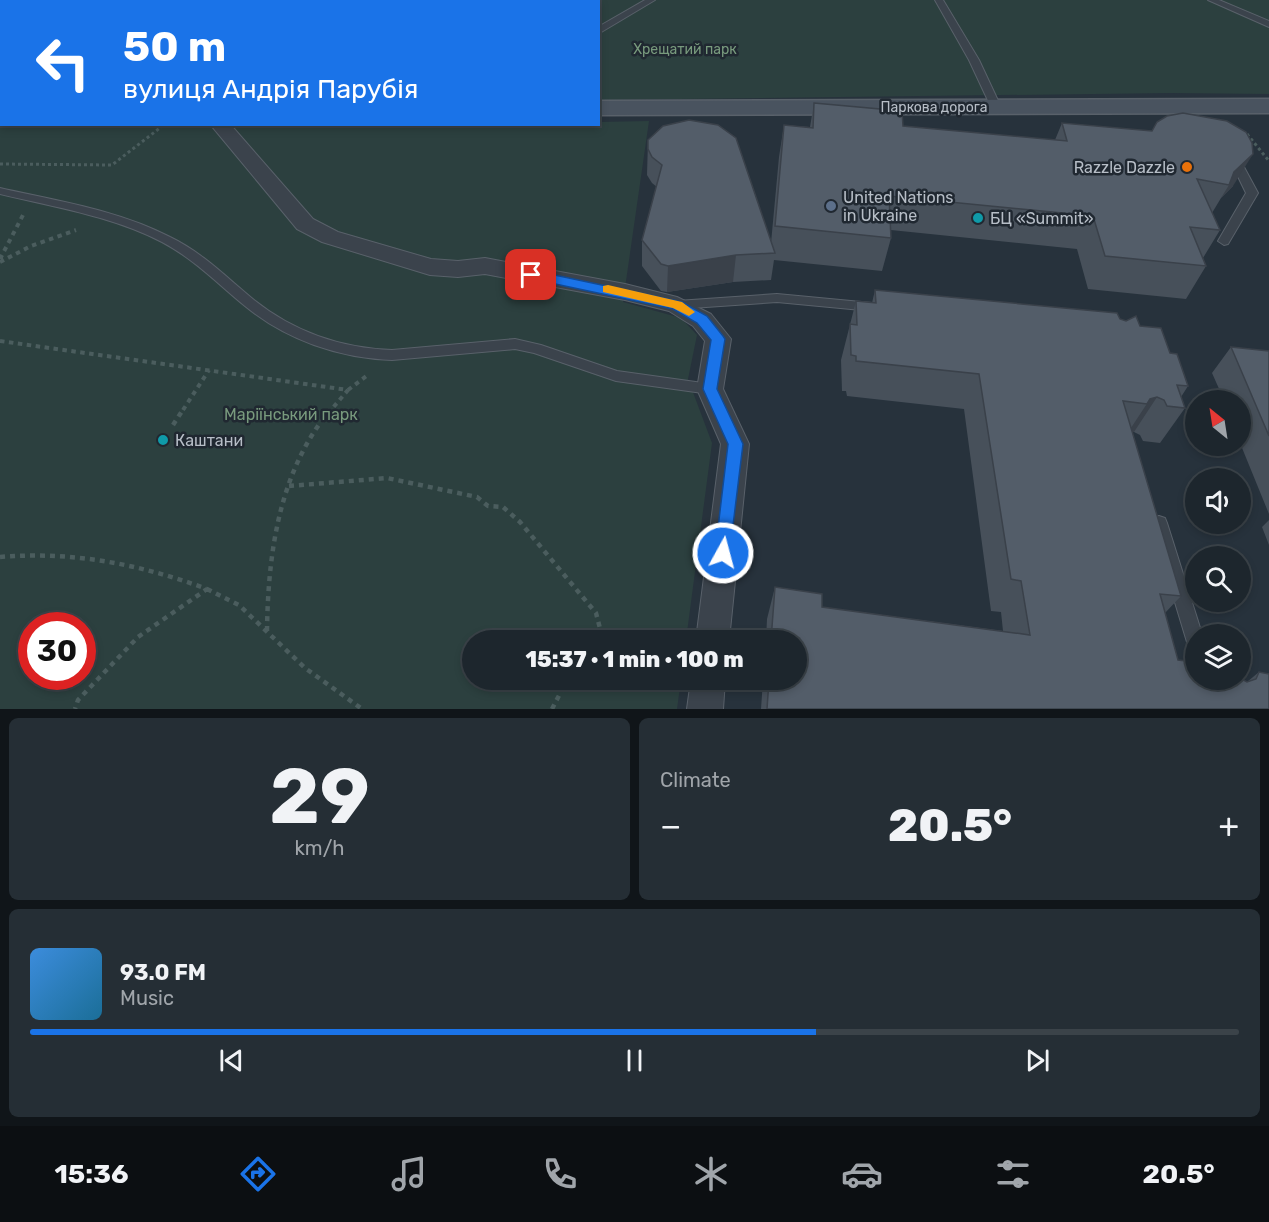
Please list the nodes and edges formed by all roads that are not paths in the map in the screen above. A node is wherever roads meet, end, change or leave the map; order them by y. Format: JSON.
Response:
{"nodes":[{"id":1,"x":651,"y":0,"type":"edge"},
{"id":2,"x":939,"y":0,"type":"edge"},
{"id":3,"x":1212,"y":0,"type":"edge"},
{"id":4,"x":1269,"y":24,"type":"edge"},
{"id":5,"x":600,"y":30,"type":"edge"},
{"id":6,"x":1269,"y":106,"type":"edge"},
{"id":7,"x":996,"y":107,"type":"junction"},
{"id":8,"x":600,"y":108,"type":"edge"},
{"id":9,"x":221,"y":126,"type":"edge"},
{"id":10,"x":1225,"y":143,"type":"edge"},
{"id":11,"x":0,"y":191,"type":"edge"},
{"id":12,"x":1224,"y":241,"type":"dead end"},
{"id":13,"x":677,"y":305,"type":"junction"},
{"id":14,"x":881,"y":308,"type":"edge"},
{"id":15,"x":710,"y":389,"type":"junction"},
{"id":16,"x":1154,"y":507,"type":"edge"},
{"id":17,"x":1190,"y":624,"type":"edge"},
{"id":18,"x":714,"y":630,"type":"edge"},
{"id":19,"x":707,"y":690,"type":"edge"},
{"id":20,"x":705,"y":709,"type":"edge"}],
"edges":[{"from":1,"to":5,"type":"lane"},
{"from":2,"to":7,"type":"lane"},
{"from":3,"to":4,"type":"lane"},
{"from":6,"to":7,"type":"main road","name":"Паркова дорога"},
{"from":7,"to":8,"type":"main road","name":"Паркова дорога"},
{"from":9,"to":13,"type":"street"},
{"from":10,"to":12,"type":"lane"},
{"from":11,"to":15,"type":"lane"},
{"from":13,"to":14,"type":"lane"},
{"from":13,"to":15,"type":"street"},
{"from":15,"to":18,"type":"street"},
{"from":16,"to":17,"type":"lane"},
{"from":19,"to":20,"type":"street"}]}
